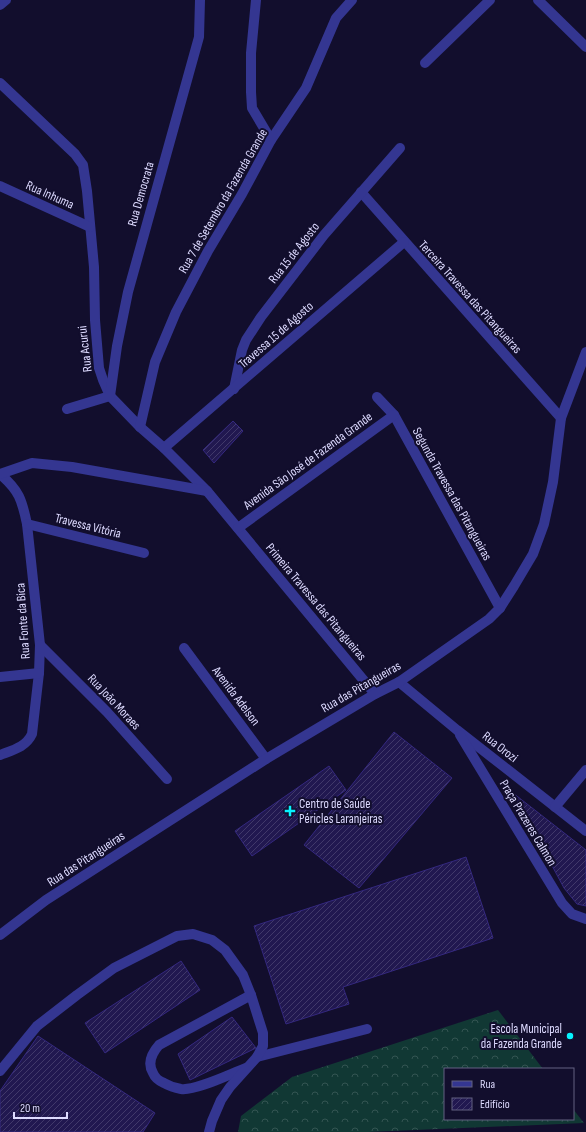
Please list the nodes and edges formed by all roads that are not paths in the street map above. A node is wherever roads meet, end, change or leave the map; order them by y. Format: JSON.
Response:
{"nodes":[{"id":1,"x":6,"y":0,"type":"edge"},
{"id":2,"x":200,"y":0,"type":"edge"},
{"id":3,"x":256,"y":0,"type":"edge"},
{"id":4,"x":352,"y":0,"type":"edge"},
{"id":5,"x":490,"y":0,"type":"edge"},
{"id":6,"x":538,"y":0,"type":"edge"},
{"id":7,"x":0,"y":5,"type":"edge"},
{"id":8,"x":586,"y":47,"type":"edge"},
{"id":9,"x":424,"y":63,"type":"dead end"},
{"id":10,"x":0,"y":83,"type":"edge"},
{"id":11,"x":272,"y":140,"type":"junction"},
{"id":12,"x":400,"y":148,"type":"dead end"},
{"id":13,"x":0,"y":186,"type":"edge"},
{"id":14,"x":361,"y":192,"type":"junction"},
{"id":15,"x":90,"y":227,"type":"junction"},
{"id":16,"x":404,"y":242,"type":"junction"},
{"id":17,"x":586,"y":352,"type":"edge"},
{"id":18,"x":234,"y":389,"type":"junction"},
{"id":19,"x":110,"y":396,"type":"junction"},
{"id":20,"x":377,"y":397,"type":"dead end"},
{"id":21,"x":67,"y":409,"type":"dead end"},
{"id":22,"x":394,"y":415,"type":"junction"},
{"id":23,"x":561,"y":418,"type":"junction"},
{"id":24,"x":140,"y":426,"type":"junction"},
{"id":25,"x":164,"y":448,"type":"junction"},
{"id":26,"x":0,"y":474,"type":"edge"},
{"id":27,"x":10,"y":482,"type":"junction"},
{"id":28,"x":0,"y":487,"type":"edge"},
{"id":29,"x":207,"y":491,"type":"junction"},
{"id":30,"x":27,"y":524,"type":"junction"},
{"id":31,"x":238,"y":528,"type":"junction"},
{"id":32,"x":144,"y":553,"type":"dead end"},
{"id":33,"x":500,"y":608,"type":"junction"},
{"id":34,"x":40,"y":645,"type":"junction"},
{"id":35,"x":184,"y":648,"type":"dead end"},
{"id":36,"x":39,"y":673,"type":"junction"},
{"id":37,"x":0,"y":677,"type":"edge"},
{"id":38,"x":399,"y":682,"type":"junction"},
{"id":39,"x":375,"y":694,"type":"junction"},
{"id":40,"x":457,"y":730,"type":"junction"},
{"id":41,"x":0,"y":755,"type":"edge"},
{"id":42,"x":266,"y":759,"type":"junction"},
{"id":43,"x":586,"y":770,"type":"edge"},
{"id":44,"x":167,"y":779,"type":"dead end"},
{"id":45,"x":555,"y":807,"type":"junction"},
{"id":46,"x":586,"y":831,"type":"edge"},
{"id":47,"x":586,"y":919,"type":"edge"},
{"id":48,"x":1,"y":936,"type":"edge"},
{"id":49,"x":251,"y":995,"type":"junction"},
{"id":50,"x":367,"y":1029,"type":"dead end"},
{"id":51,"x":257,"y":1057,"type":"junction"},
{"id":52,"x":249,"y":1067,"type":"junction"},
{"id":53,"x":0,"y":1071,"type":"edge"},
{"id":54,"x":209,"y":1132,"type":"edge"}],
"edges":[{"from":1,"to":7,"type":"street"},
{"from":2,"to":19,"type":"street","name":"Rua Democrata"},
{"from":3,"to":11,"type":"street"},
{"from":4,"to":11,"type":"street","name":"Rua 7 de Setembro da Fazenda Grande"},
{"from":5,"to":9,"type":"street"},
{"from":6,"to":8,"type":"street"},
{"from":10,"to":15,"type":"street","name":"Rua Acurui"},
{"from":11,"to":24,"type":"street","name":"Rua 7 de Setembro da Fazenda Grande"},
{"from":12,"to":14,"type":"street","name":"Rua 15 de Agosto"},
{"from":13,"to":15,"type":"street","name":"Rua Inhuma"},
{"from":14,"to":16,"type":"street","name":"Terceira Travessa das Pitangueiras"},
{"from":14,"to":18,"type":"street","name":"Rua 15 de Agosto"},
{"from":15,"to":19,"type":"street","name":"Rua Acurui"},
{"from":16,"to":18,"type":"street","name":"Travessa 15 de Agosto"},
{"from":16,"to":23,"type":"street","name":"Terceira Travessa das Pitangueiras"},
{"from":17,"to":23,"type":"street","name":"Rua das Pitangueiras"},
{"from":18,"to":25,"type":"street","name":"Travessa 15 de Agosto"},
{"from":19,"to":21,"type":"street"},
{"from":19,"to":24,"type":"street","name":"Rua Acurui"},
{"from":20,"to":22,"type":"street","name":"Segunda Travessa das Pitangueiras"},
{"from":22,"to":31,"type":"street","name":"Avenida São José de Fazenda Grande"},
{"from":22,"to":33,"type":"street","name":"Segunda Travessa das Pitangueiras"},
{"from":23,"to":33,"type":"street","name":"Rua das Pitangueiras"},
{"from":24,"to":25,"type":"street","name":"Rua Acurui"},
{"from":25,"to":29,"type":"street","name":"Rua Acurui"},
{"from":26,"to":27,"type":"street","name":"Rua Fonte da Bica"},
{"from":26,"to":29,"type":"street"},
{"from":27,"to":28,"type":"street"},
{"from":27,"to":30,"type":"street","name":"Rua Fonte da Bica"},
{"from":29,"to":31,"type":"street","name":"Rua Acurui"},
{"from":30,"to":32,"type":"street","name":"Travessa Vitória"},
{"from":30,"to":34,"type":"street","name":"Rua Fonte da Bica"},
{"from":31,"to":39,"type":"street","name":"Primeira Travessa das Pitangueiras"},
{"from":33,"to":38,"type":"street","name":"Rua das Pitangueiras"},
{"from":34,"to":36,"type":"street","name":"Rua Fonte da Bica"},
{"from":34,"to":44,"type":"street","name":"Rua João Moraes"},
{"from":35,"to":42,"type":"street","name":"Avenida Adelson"},
{"from":36,"to":37,"type":"street"},
{"from":36,"to":41,"type":"street","name":"Rua Fonte da Bica"},
{"from":38,"to":39,"type":"street","name":"Rua das Pitangueiras"},
{"from":38,"to":40,"type":"street","name":"Rua Orozi"},
{"from":39,"to":42,"type":"street","name":"Rua das Pitangueiras"},
{"from":40,"to":45,"type":"street","name":"Rua Orozi"},
{"from":40,"to":47,"type":"street","name":"Praça Prazeres Calmon"},
{"from":42,"to":48,"type":"street","name":"Rua das Pitangueiras"},
{"from":43,"to":45,"type":"street"},
{"from":45,"to":46,"type":"street","name":"Rua Orozi"},
{"from":49,"to":51,"type":"street"},
{"from":49,"to":52,"type":"street"},
{"from":49,"to":53,"type":"street"},
{"from":50,"to":51,"type":"street"},
{"from":51,"to":52,"type":"street"},
{"from":52,"to":54,"type":"street"}]}
